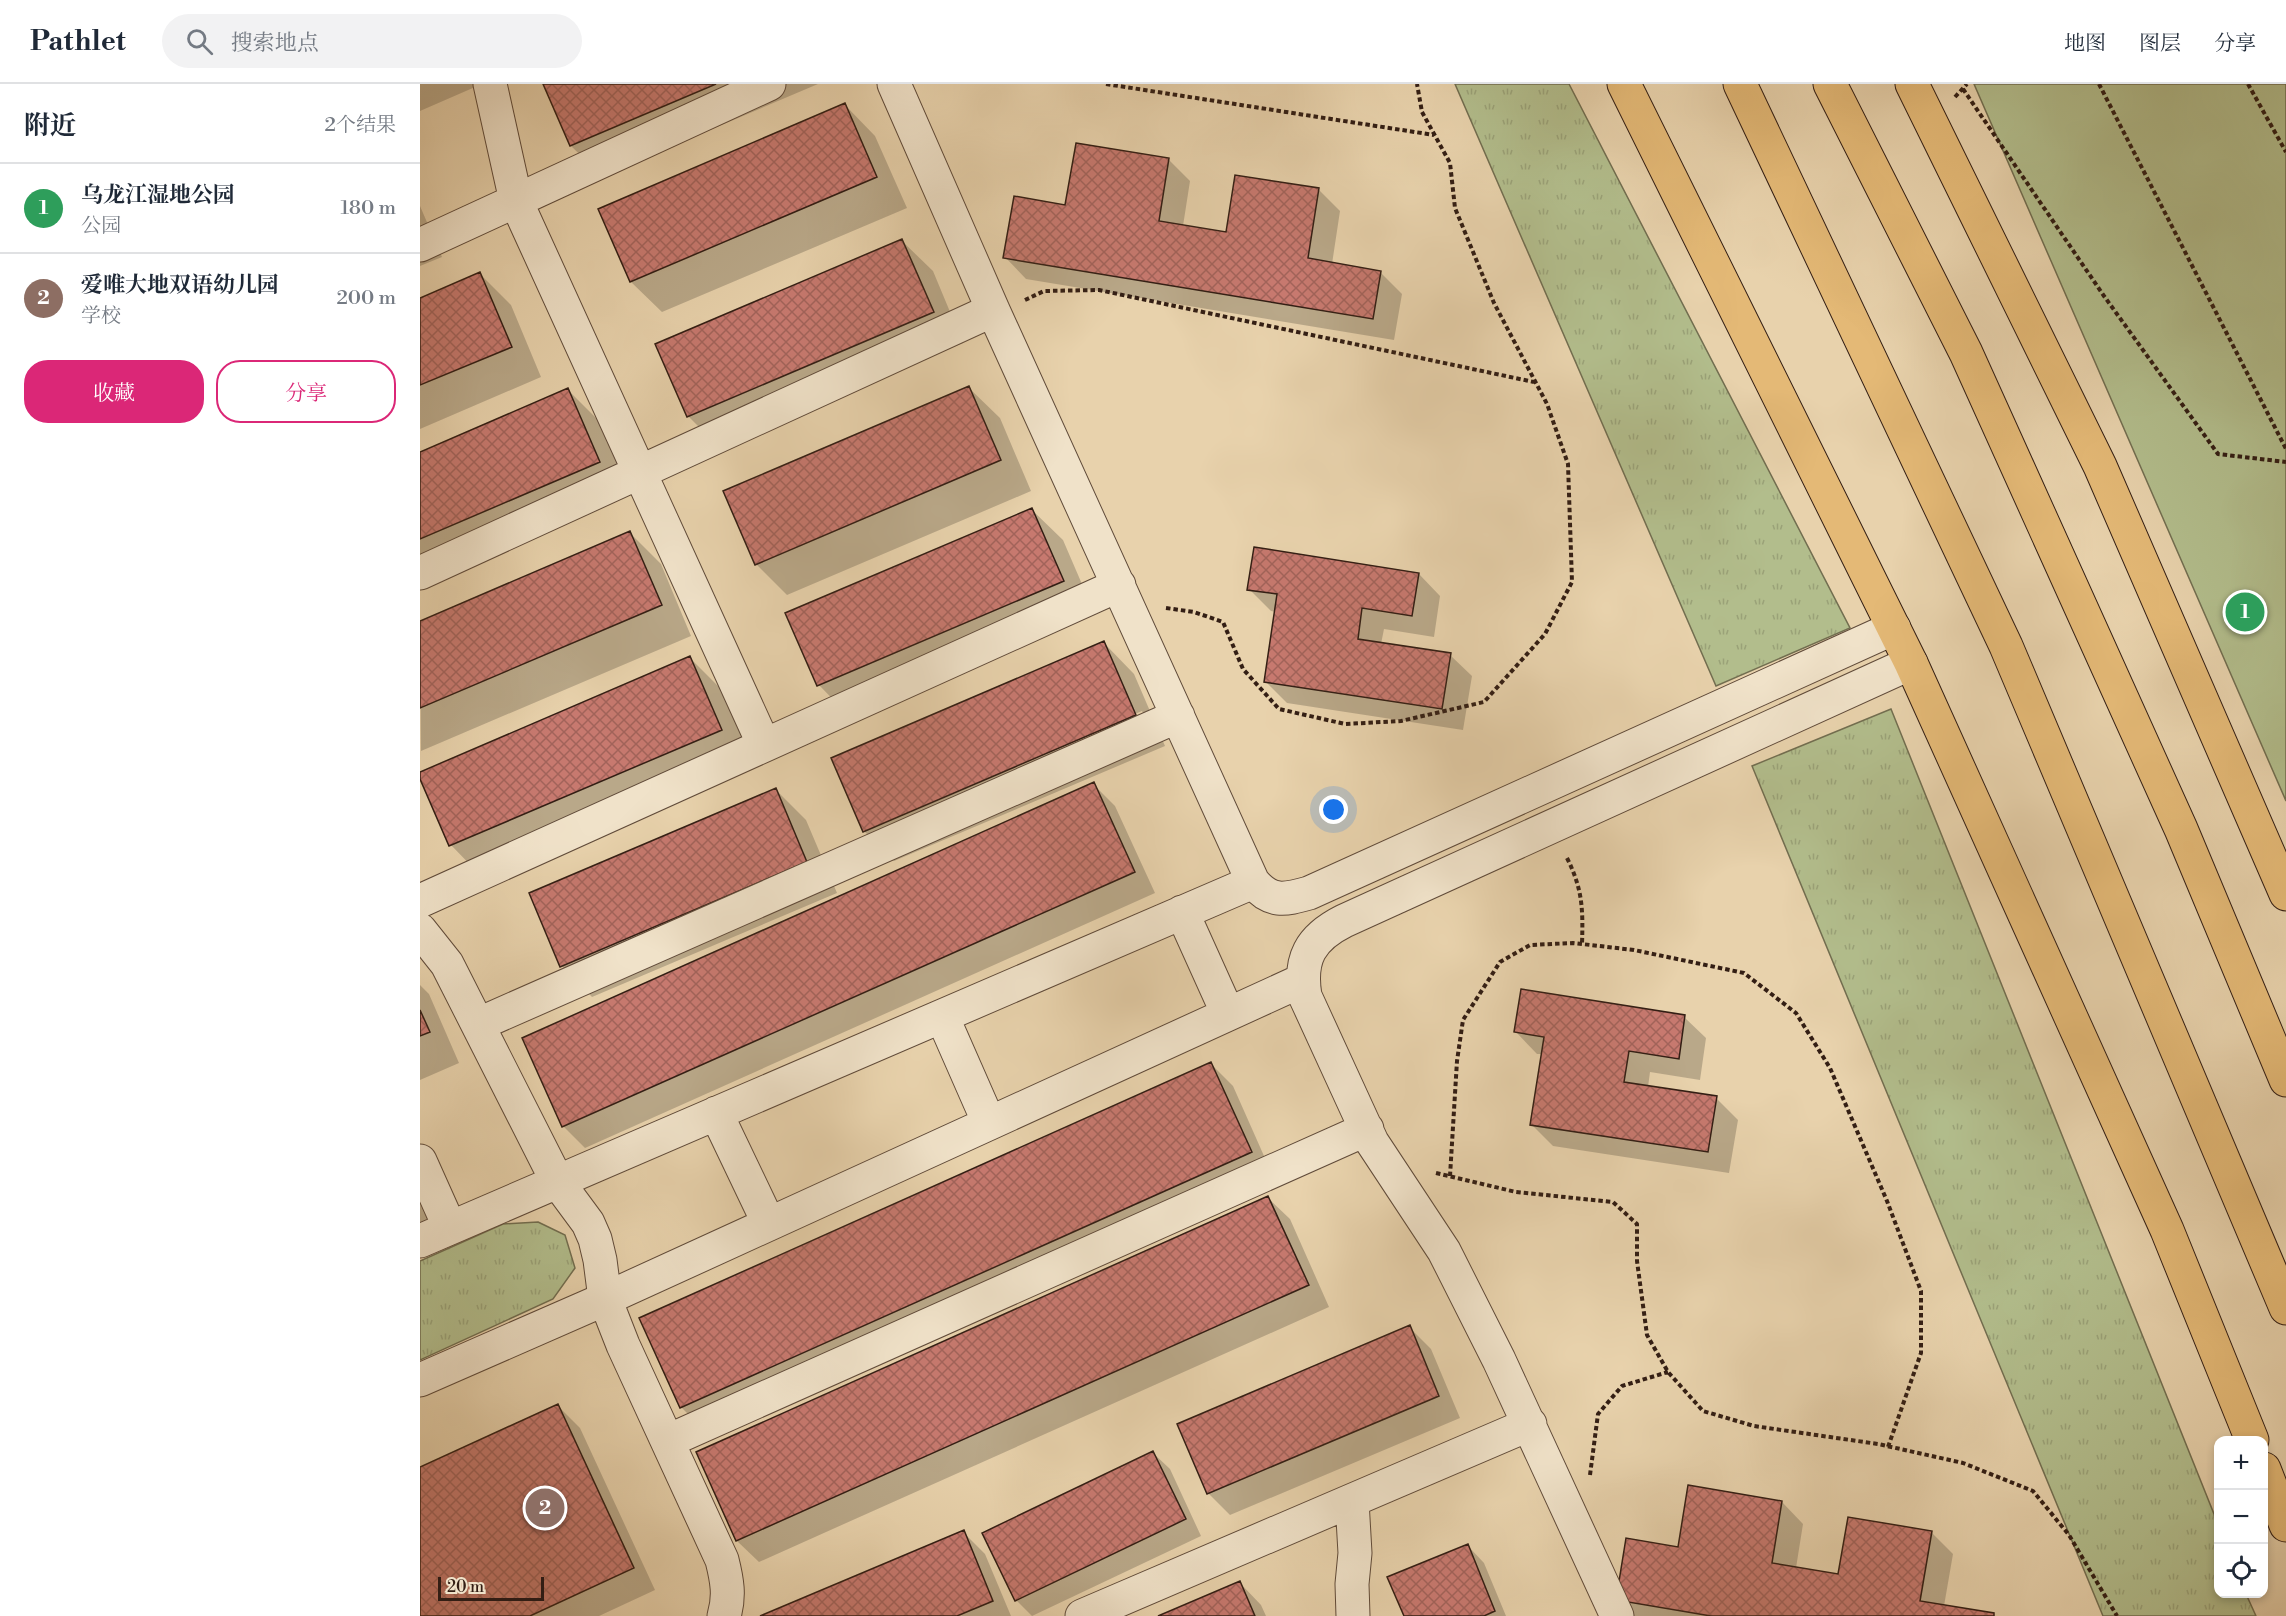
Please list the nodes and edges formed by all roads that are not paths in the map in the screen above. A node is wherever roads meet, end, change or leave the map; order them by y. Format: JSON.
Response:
{"nodes":[{"id":1,"x":489,"y":84,"type":"edge"},
{"id":2,"x":770,"y":84,"type":"edge"},
{"id":3,"x":894,"y":84,"type":"edge"},
{"id":4,"x":1624,"y":84,"type":"edge"},
{"id":5,"x":1740,"y":84,"type":"edge"},
{"id":6,"x":1830,"y":84,"type":"edge"},
{"id":7,"x":1912,"y":84,"type":"edge"},
{"id":8,"x":516,"y":201,"type":"junction"},
{"id":9,"x":420,"y":245,"type":"edge"},
{"id":10,"x":993,"y":310,"type":"junction"},
{"id":11,"x":640,"y":472,"type":"junction"},
{"id":12,"x":420,"y":573,"type":"edge"},
{"id":13,"x":1123,"y":593,"type":"junction"},
{"id":14,"x":1894,"y":628,"type":"junction"},
{"id":15,"x":1911,"y":663,"type":"junction"},
{"id":16,"x":1178,"y":716,"type":"junction"},
{"id":17,"x":764,"y":745,"type":"junction"},
{"id":18,"x":1253,"y":882,"type":"junction"},
{"id":19,"x":2286,"y":894,"type":"edge"},
{"id":20,"x":420,"y":901,"type":"edge"},
{"id":21,"x":1182,"y":912,"type":"junction"},
{"id":22,"x":420,"y":930,"type":"edge"},
{"id":23,"x":1303,"y":980,"type":"junction"},
{"id":24,"x":1228,"y":1014,"type":"junction"},
{"id":25,"x":942,"y":1016,"type":"junction"},
{"id":26,"x":479,"y":1024,"type":"junction"},
{"id":27,"x":2286,"y":1080,"type":"edge"},
{"id":28,"x":716,"y":1113,"type":"junction"},
{"id":29,"x":989,"y":1124,"type":"junction"},
{"id":30,"x":1367,"y":1129,"type":"junction"},
{"id":31,"x":420,"y":1161,"type":"edge"},
{"id":32,"x":557,"y":1181,"type":"junction"},
{"id":33,"x":770,"y":1224,"type":"junction"},
{"id":34,"x":450,"y":1228,"type":"junction"},
{"id":35,"x":420,"y":1241,"type":"edge"},
{"id":36,"x":605,"y":1299,"type":"junction"},
{"id":37,"x":2286,"y":1308,"type":"edge"},
{"id":38,"x":420,"y":1380,"type":"edge"},
{"id":39,"x":1530,"y":1424,"type":"junction"},
{"id":40,"x":2250,"y":1436,"type":"edge"},
{"id":41,"x":668,"y":1441,"type":"junction"},
{"id":42,"x":2268,"y":1479,"type":"edge"},
{"id":43,"x":1352,"y":1501,"type":"junction"},
{"id":44,"x":2286,"y":1525,"type":"edge"},
{"id":45,"x":724,"y":1616,"type":"edge"},
{"id":46,"x":1082,"y":1616,"type":"edge"},
{"id":47,"x":1353,"y":1616,"type":"edge"},
{"id":48,"x":1617,"y":1616,"type":"edge"}],
"edges":[{"from":1,"to":8,"type":"street"},
{"from":2,"to":8,"type":"street"},
{"from":3,"to":10,"type":"street"},
{"from":4,"to":14,"type":"main road"},
{"from":5,"to":37,"type":"main road"},
{"from":6,"to":27,"type":"main road"},
{"from":7,"to":19,"type":"main road"},
{"from":8,"to":9,"type":"street"},
{"from":8,"to":11,"type":"street"},
{"from":10,"to":11,"type":"street"},
{"from":10,"to":13,"type":"street"},
{"from":11,"to":12,"type":"street"},
{"from":11,"to":17,"type":"street"},
{"from":13,"to":16,"type":"street"},
{"from":13,"to":17,"type":"street"},
{"from":14,"to":15,"type":"main road"},
{"from":14,"to":18,"type":"street"},
{"from":15,"to":23,"type":"street"},
{"from":15,"to":40,"type":"main road"},
{"from":16,"to":18,"type":"street"},
{"from":16,"to":26,"type":"street"},
{"from":17,"to":20,"type":"street"},
{"from":18,"to":21,"type":"street"},
{"from":21,"to":24,"type":"street"},
{"from":21,"to":25,"type":"street"},
{"from":22,"to":26,"type":"street"},
{"from":23,"to":24,"type":"street"},
{"from":23,"to":30,"type":"street"},
{"from":24,"to":29,"type":"street"},
{"from":25,"to":28,"type":"street"},
{"from":25,"to":29,"type":"street"},
{"from":26,"to":32,"type":"street"},
{"from":28,"to":32,"type":"street"},
{"from":28,"to":33,"type":"street"},
{"from":29,"to":33,"type":"street"},
{"from":30,"to":39,"type":"street"},
{"from":30,"to":41,"type":"street"},
{"from":31,"to":34,"type":"street"},
{"from":32,"to":34,"type":"street"},
{"from":32,"to":36,"type":"street"},
{"from":33,"to":36,"type":"street"},
{"from":34,"to":35,"type":"street"},
{"from":36,"to":38,"type":"street"},
{"from":36,"to":41,"type":"street"},
{"from":39,"to":43,"type":"street"},
{"from":39,"to":48,"type":"street"},
{"from":41,"to":45,"type":"street"},
{"from":42,"to":44,"type":"main road"},
{"from":43,"to":46,"type":"street"},
{"from":43,"to":47,"type":"street"}]}
